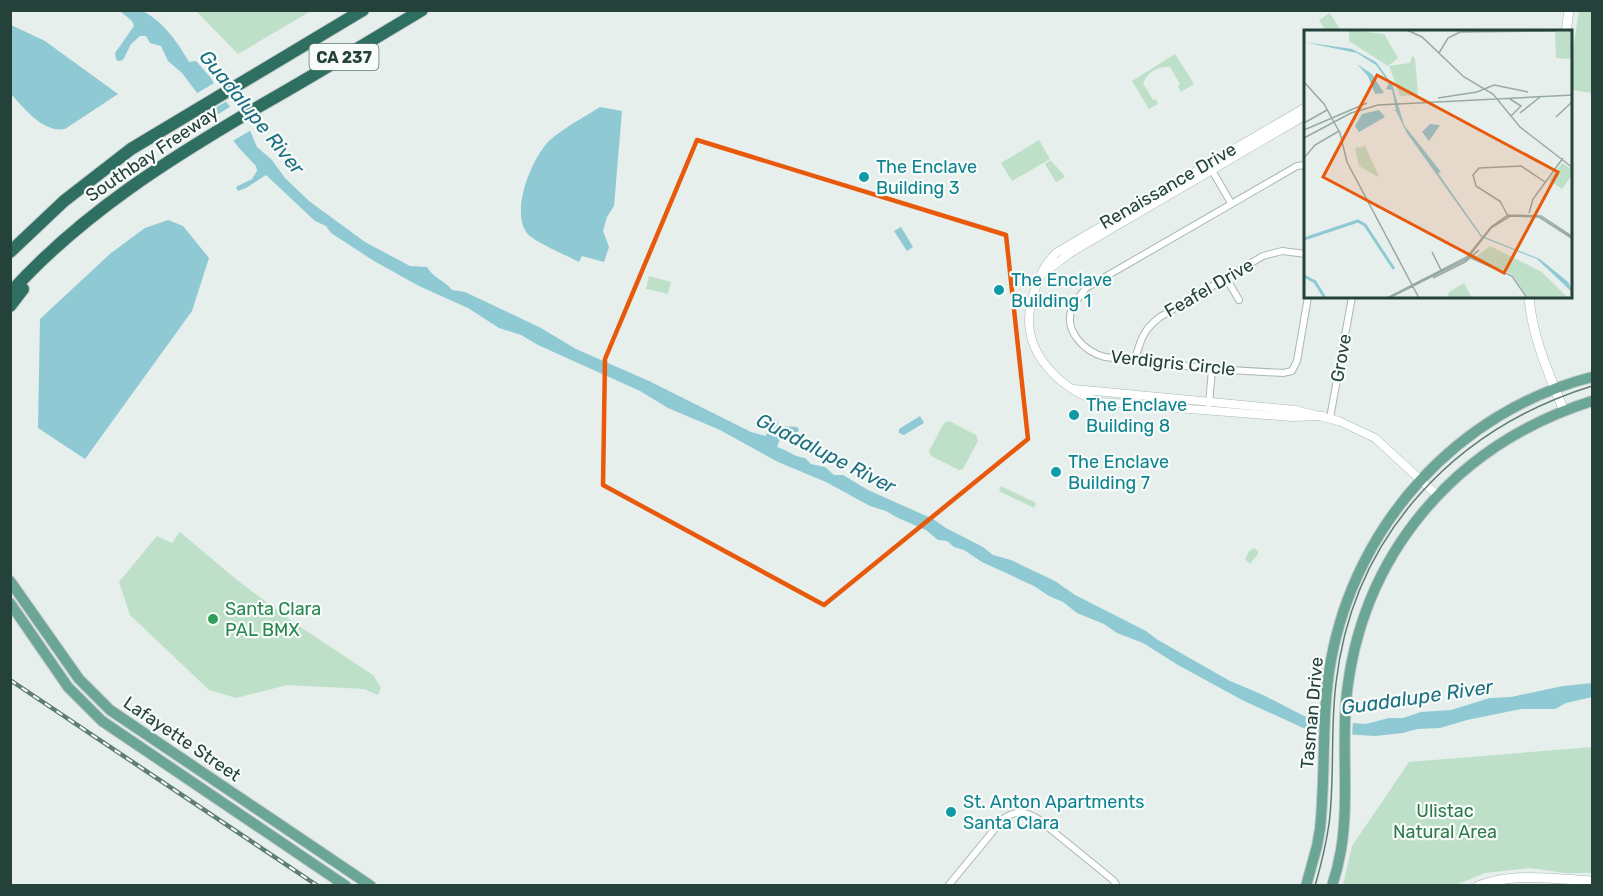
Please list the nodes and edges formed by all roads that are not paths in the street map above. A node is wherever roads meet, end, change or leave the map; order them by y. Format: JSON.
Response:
{"nodes":[{"id":1,"x":422,"y":10,"type":"edge"},
{"id":2,"x":1569,"y":10,"type":"edge"},
{"id":3,"x":362,"y":11,"type":"edge"},
{"id":4,"x":1566,"y":30,"type":"edge"},
{"id":5,"x":1304,"y":108,"type":"edge"},
{"id":6,"x":1304,"y":117,"type":"edge"},
{"id":7,"x":1304,"y":165,"type":"edge"},
{"id":8,"x":1210,"y":167,"type":"junction"},
{"id":9,"x":1231,"y":203,"type":"junction"},
{"id":10,"x":34,"y":229,"type":"junction"},
{"id":11,"x":10,"y":242,"type":"edge"},
{"id":12,"x":52,"y":250,"type":"junction"},
{"id":13,"x":10,"y":252,"type":"edge"},
{"id":14,"x":1304,"y":254,"type":"edge"},
{"id":15,"x":1226,"y":278,"type":"junction"},
{"id":16,"x":10,"y":293,"type":"edge"},
{"id":17,"x":1308,"y":298,"type":"edge"},
{"id":18,"x":1352,"y":298,"type":"edge"},
{"id":19,"x":1529,"y":298,"type":"edge"},
{"id":20,"x":1239,"y":300,"type":"dead end"},
{"id":21,"x":10,"y":306,"type":"edge"},
{"id":22,"x":1135,"y":359,"type":"junction"},
{"id":23,"x":1212,"y":369,"type":"junction"},
{"id":24,"x":1593,"y":377,"type":"edge"},
{"id":25,"x":1555,"y":389,"type":"junction"},
{"id":26,"x":1593,"y":401,"type":"edge"},
{"id":27,"x":1209,"y":406,"type":"junction"},
{"id":28,"x":1564,"y":411,"type":"junction"},
{"id":29,"x":1327,"y":417,"type":"junction"},
{"id":30,"x":1420,"y":480,"type":"junction"},
{"id":31,"x":1437,"y":495,"type":"junction"},
{"id":32,"x":10,"y":581,"type":"edge"},
{"id":33,"x":10,"y":603,"type":"edge"},
{"id":34,"x":1593,"y":881,"type":"edge"},
{"id":35,"x":346,"y":885,"type":"edge"},
{"id":36,"x":371,"y":885,"type":"edge"},
{"id":37,"x":948,"y":885,"type":"edge"},
{"id":38,"x":1117,"y":885,"type":"edge"},
{"id":39,"x":1306,"y":885,"type":"edge"},
{"id":40,"x":1332,"y":885,"type":"edge"},
{"id":41,"x":1478,"y":885,"type":"edge"}],
"edges":[{"from":1,"to":12,"type":"highway","name":"Southbay Freeway","number":"CA 237"},
{"from":2,"to":4,"type":"main road"},
{"from":3,"to":10,"type":"highway","name":"Southbay Freeway","number":"CA 237"},
{"from":5,"to":8,"type":"street","name":"Renaissance Drive"},
{"from":6,"to":8,"type":"street","name":"Renaissance Drive"},
{"from":7,"to":9,"type":"street","name":"Verdigris Circle"},
{"from":8,"to":9,"type":"street"},
{"from":8,"to":27,"type":"street","name":"Renaissance Drive"},
{"from":9,"to":22,"type":"street","name":"Verdigris Circle"},
{"from":10,"to":11,"type":"highway"},
{"from":10,"to":13,"type":"highway","name":"Southbay Freeway","number":"CA 237"},
{"from":12,"to":16,"type":"highway","name":"Southbay Freeway","number":"CA 237"},
{"from":12,"to":21,"type":"highway"},
{"from":14,"to":15,"type":"street","name":"Feafel Drive"},
{"from":15,"to":20,"type":"street"},
{"from":15,"to":22,"type":"street","name":"Feafel Drive"},
{"from":17,"to":23,"type":"street","name":"Verdigris Circle"},
{"from":18,"to":29,"type":"street","name":"Grove"},
{"from":19,"to":25,"type":"main road"},
{"from":22,"to":23,"type":"street","name":"Verdigris Circle"},
{"from":23,"to":27,"type":"street"},
{"from":24,"to":25,"type":"main road","name":"Tasman Drive"},
{"from":25,"to":28,"type":"main road"},
{"from":25,"to":30,"type":"main road","name":"Tasman Drive"},
{"from":26,"to":28,"type":"main road","name":"Tasman Drive"},
{"from":27,"to":29,"type":"street","name":"Renaissance Drive"},
{"from":28,"to":31,"type":"main road","name":"Tasman Drive"},
{"from":29,"to":30,"type":"street","name":"Renaissance Drive"},
{"from":30,"to":31,"type":"street","name":"Renaissance Drive"},
{"from":30,"to":39,"type":"main road","name":"Tasman Drive"},
{"from":31,"to":40,"type":"main road","name":"Tasman Drive"},
{"from":32,"to":36,"type":"main road","name":"Lafayette Street"},
{"from":33,"to":35,"type":"main road","name":"Lafayette Street"},
{"from":34,"to":41,"type":"main road"},
{"from":37,"to":38,"type":"street"}]}
